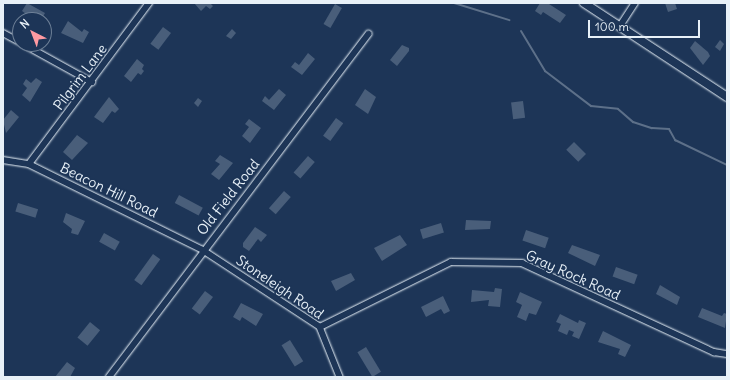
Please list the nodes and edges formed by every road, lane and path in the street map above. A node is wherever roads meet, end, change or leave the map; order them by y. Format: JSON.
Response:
{"nodes":[{"id":1,"x":149,"y":3,"type":"edge"},
{"id":2,"x":584,"y":3,"type":"edge"},
{"id":3,"x":636,"y":3,"type":"edge"},
{"id":4,"x":620,"y":26,"type":"junction"},
{"id":5,"x":3,"y":33,"type":"edge"},
{"id":6,"x":368,"y":34,"type":"dead end"},
{"id":7,"x":12,"y":38,"type":"edge"},
{"id":8,"x":38,"y":52,"type":"edge"},
{"id":9,"x":92,"y":82,"type":"junction"},
{"id":10,"x":727,"y":97,"type":"edge"},
{"id":11,"x":3,"y":160,"type":"edge"},
{"id":12,"x":29,"y":164,"type":"junction"},
{"id":13,"x":203,"y":250,"type":"junction"},
{"id":14,"x":320,"y":327,"type":"junction"},
{"id":15,"x":727,"y":354,"type":"edge"},
{"id":16,"x":109,"y":377,"type":"edge"},
{"id":17,"x":340,"y":377,"type":"edge"}],
"edges":[{"from":1,"to":9,"type":"street","name":"Pilgrim Lane"},
{"from":2,"to":4,"type":"street"},
{"from":3,"to":4,"type":"street"},
{"from":4,"to":10,"type":"street"},
{"from":5,"to":7,"type":"street"},
{"from":6,"to":13,"type":"street","name":"Old Field Road"},
{"from":8,"to":9,"type":"street"},
{"from":9,"to":12,"type":"street","name":"Pilgrim Lane"},
{"from":11,"to":12,"type":"street","name":"Beacon Hill Road"},
{"from":12,"to":13,"type":"street","name":"Beacon Hill Road"},
{"from":13,"to":14,"type":"street","name":"Stoneleigh Road"},
{"from":13,"to":16,"type":"street","name":"Old Field Road"},
{"from":14,"to":15,"type":"street","name":"Gray Rock Road"},
{"from":14,"to":17,"type":"street","name":"Stoneleigh Road"}]}
